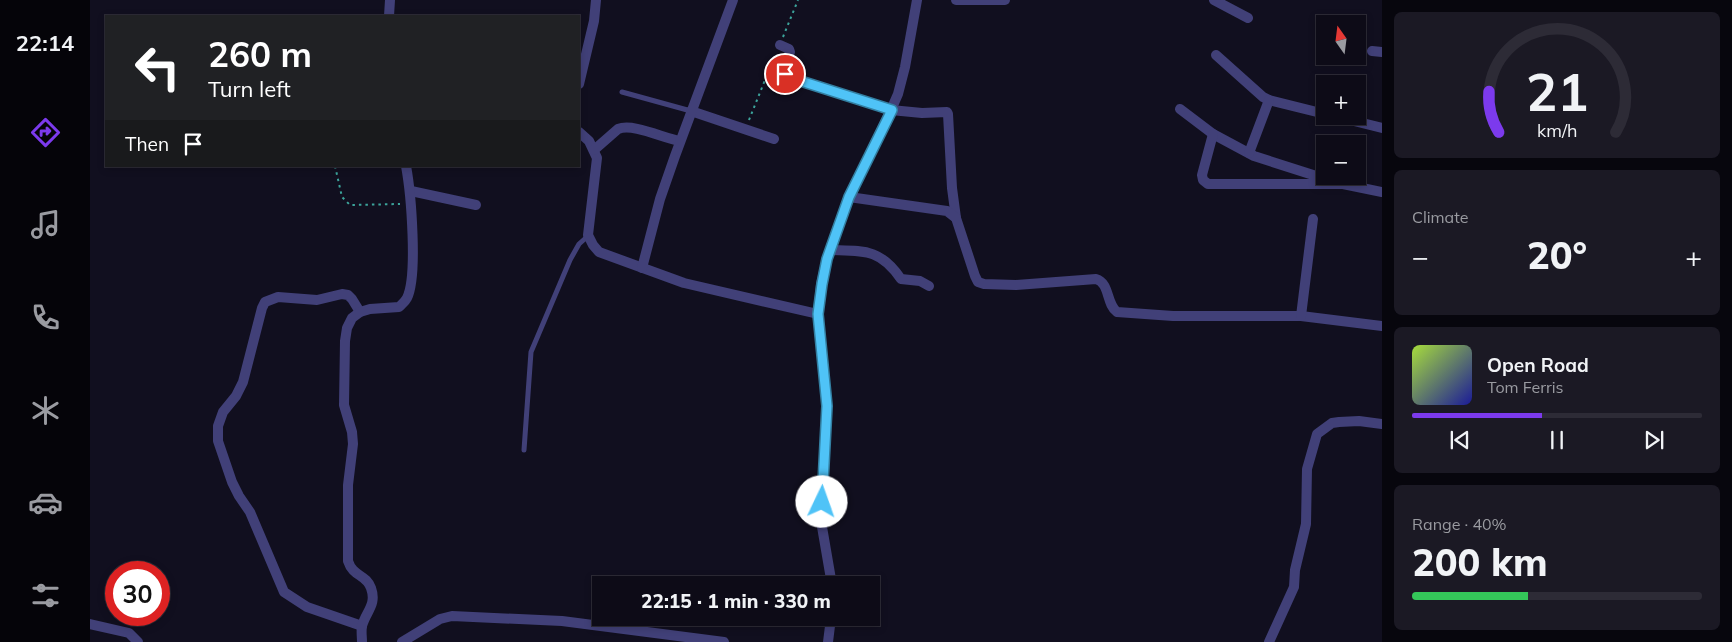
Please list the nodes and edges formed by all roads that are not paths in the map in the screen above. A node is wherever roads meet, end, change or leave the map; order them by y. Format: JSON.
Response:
{"nodes":[{"id":1,"x":390,"y":0,"type":"edge"},
{"id":2,"x":596,"y":0,"type":"edge"},
{"id":3,"x":733,"y":0,"type":"edge"},
{"id":4,"x":917,"y":0,"type":"edge"},
{"id":5,"x":956,"y":0,"type":"edge"},
{"id":6,"x":1005,"y":0,"type":"edge"},
{"id":7,"x":1214,"y":0,"type":"edge"},
{"id":8,"x":389,"y":15,"type":"edge"},
{"id":9,"x":1248,"y":18,"type":"dead end"},
{"id":10,"x":780,"y":45,"type":"road end"},
{"id":11,"x":1216,"y":55,"type":"dead end"},
{"id":12,"x":580,"y":80,"type":"edge"},
{"id":13,"x":622,"y":92,"type":"dead end"},
{"id":14,"x":1269,"y":100,"type":"junction"},
{"id":15,"x":1180,"y":109,"type":"dead end"},
{"id":16,"x":892,"y":110,"type":"junction"},
{"id":17,"x":691,"y":111,"type":"junction"},
{"id":18,"x":1316,"y":112,"type":"edge"},
{"id":19,"x":1366,"y":124,"type":"edge"},
{"id":20,"x":1382,"y":128,"type":"edge"},
{"id":21,"x":580,"y":133,"type":"edge"},
{"id":22,"x":1213,"y":134,"type":"junction"},
{"id":23,"x":774,"y":139,"type":"dead end"},
{"id":24,"x":680,"y":142,"type":"junction"},
{"id":25,"x":594,"y":150,"type":"junction"},
{"id":26,"x":1249,"y":153,"type":"junction"},
{"id":27,"x":406,"y":167,"type":"edge"},
{"id":28,"x":1316,"y":176,"type":"edge"},
{"id":29,"x":1316,"y":184,"type":"edge"},
{"id":30,"x":1348,"y":185,"type":"edge"},
{"id":31,"x":411,"y":191,"type":"junction"},
{"id":32,"x":1382,"y":192,"type":"edge"},
{"id":33,"x":849,"y":197,"type":"junction"},
{"id":34,"x":476,"y":205,"type":"dead end"},
{"id":35,"x":956,"y":218,"type":"junction"},
{"id":36,"x":1313,"y":219,"type":"dead end"},
{"id":37,"x":588,"y":236,"type":"junction"},
{"id":38,"x":830,"y":250,"type":"junction"},
{"id":39,"x":642,"y":268,"type":"junction"},
{"id":40,"x":930,"y":286,"type":"dead end"},
{"id":41,"x":360,"y":312,"type":"junction"},
{"id":42,"x":818,"y":314,"type":"junction"},
{"id":43,"x":1302,"y":316,"type":"junction"},
{"id":44,"x":1382,"y":326,"type":"edge"},
{"id":45,"x":1382,"y":424,"type":"edge"},
{"id":46,"x":524,"y":450,"type":"dead end"},
{"id":47,"x":830,"y":576,"type":"edge"},
{"id":48,"x":90,"y":624,"type":"edge"},
{"id":49,"x":362,"y":626,"type":"junction"},
{"id":50,"x":830,"y":626,"type":"edge"},
{"id":51,"x":655,"y":638,"type":"edge"},
{"id":52,"x":138,"y":642,"type":"edge"},
{"id":53,"x":362,"y":642,"type":"edge"},
{"id":54,"x":402,"y":642,"type":"edge"},
{"id":55,"x":724,"y":642,"type":"edge"},
{"id":56,"x":828,"y":642,"type":"edge"},
{"id":57,"x":1269,"y":642,"type":"edge"}],
"edges":[{"from":1,"to":8,"type":"street"},
{"from":2,"to":12,"type":"street"},
{"from":3,"to":17,"type":"street"},
{"from":4,"to":16,"type":"street"},
{"from":5,"to":6,"type":"street"},
{"from":7,"to":9,"type":"street"},
{"from":10,"to":16,"type":"street"},
{"from":11,"to":14,"type":"street"},
{"from":13,"to":17,"type":"lane"},
{"from":14,"to":18,"type":"street"},
{"from":14,"to":26,"type":"street"},
{"from":15,"to":22,"type":"street"},
{"from":16,"to":33,"type":"street"},
{"from":16,"to":35,"type":"street"},
{"from":17,"to":23,"type":"street"},
{"from":17,"to":24,"type":"street"},
{"from":19,"to":20,"type":"street"},
{"from":21,"to":25,"type":"street"},
{"from":22,"to":26,"type":"street"},
{"from":22,"to":29,"type":"street"},
{"from":24,"to":25,"type":"street"},
{"from":24,"to":39,"type":"street"},
{"from":25,"to":37,"type":"street"},
{"from":26,"to":28,"type":"street"},
{"from":27,"to":31,"type":"street"},
{"from":30,"to":32,"type":"street"},
{"from":31,"to":34,"type":"street"},
{"from":31,"to":41,"type":"street"},
{"from":33,"to":35,"type":"street"},
{"from":33,"to":38,"type":"street"},
{"from":35,"to":43,"type":"street"},
{"from":36,"to":43,"type":"street"},
{"from":37,"to":39,"type":"street"},
{"from":37,"to":46,"type":"lane"},
{"from":38,"to":40,"type":"street"},
{"from":38,"to":42,"type":"street"},
{"from":39,"to":42,"type":"street"},
{"from":41,"to":49,"type":"street"},
{"from":41,"to":49,"type":"street"},
{"from":42,"to":47,"type":"street"},
{"from":43,"to":44,"type":"street"},
{"from":45,"to":57,"type":"street"},
{"from":48,"to":52,"type":"street"},
{"from":49,"to":53,"type":"street"},
{"from":50,"to":56,"type":"street"},
{"from":51,"to":54,"type":"street"},
{"from":51,"to":55,"type":"street"}]}
